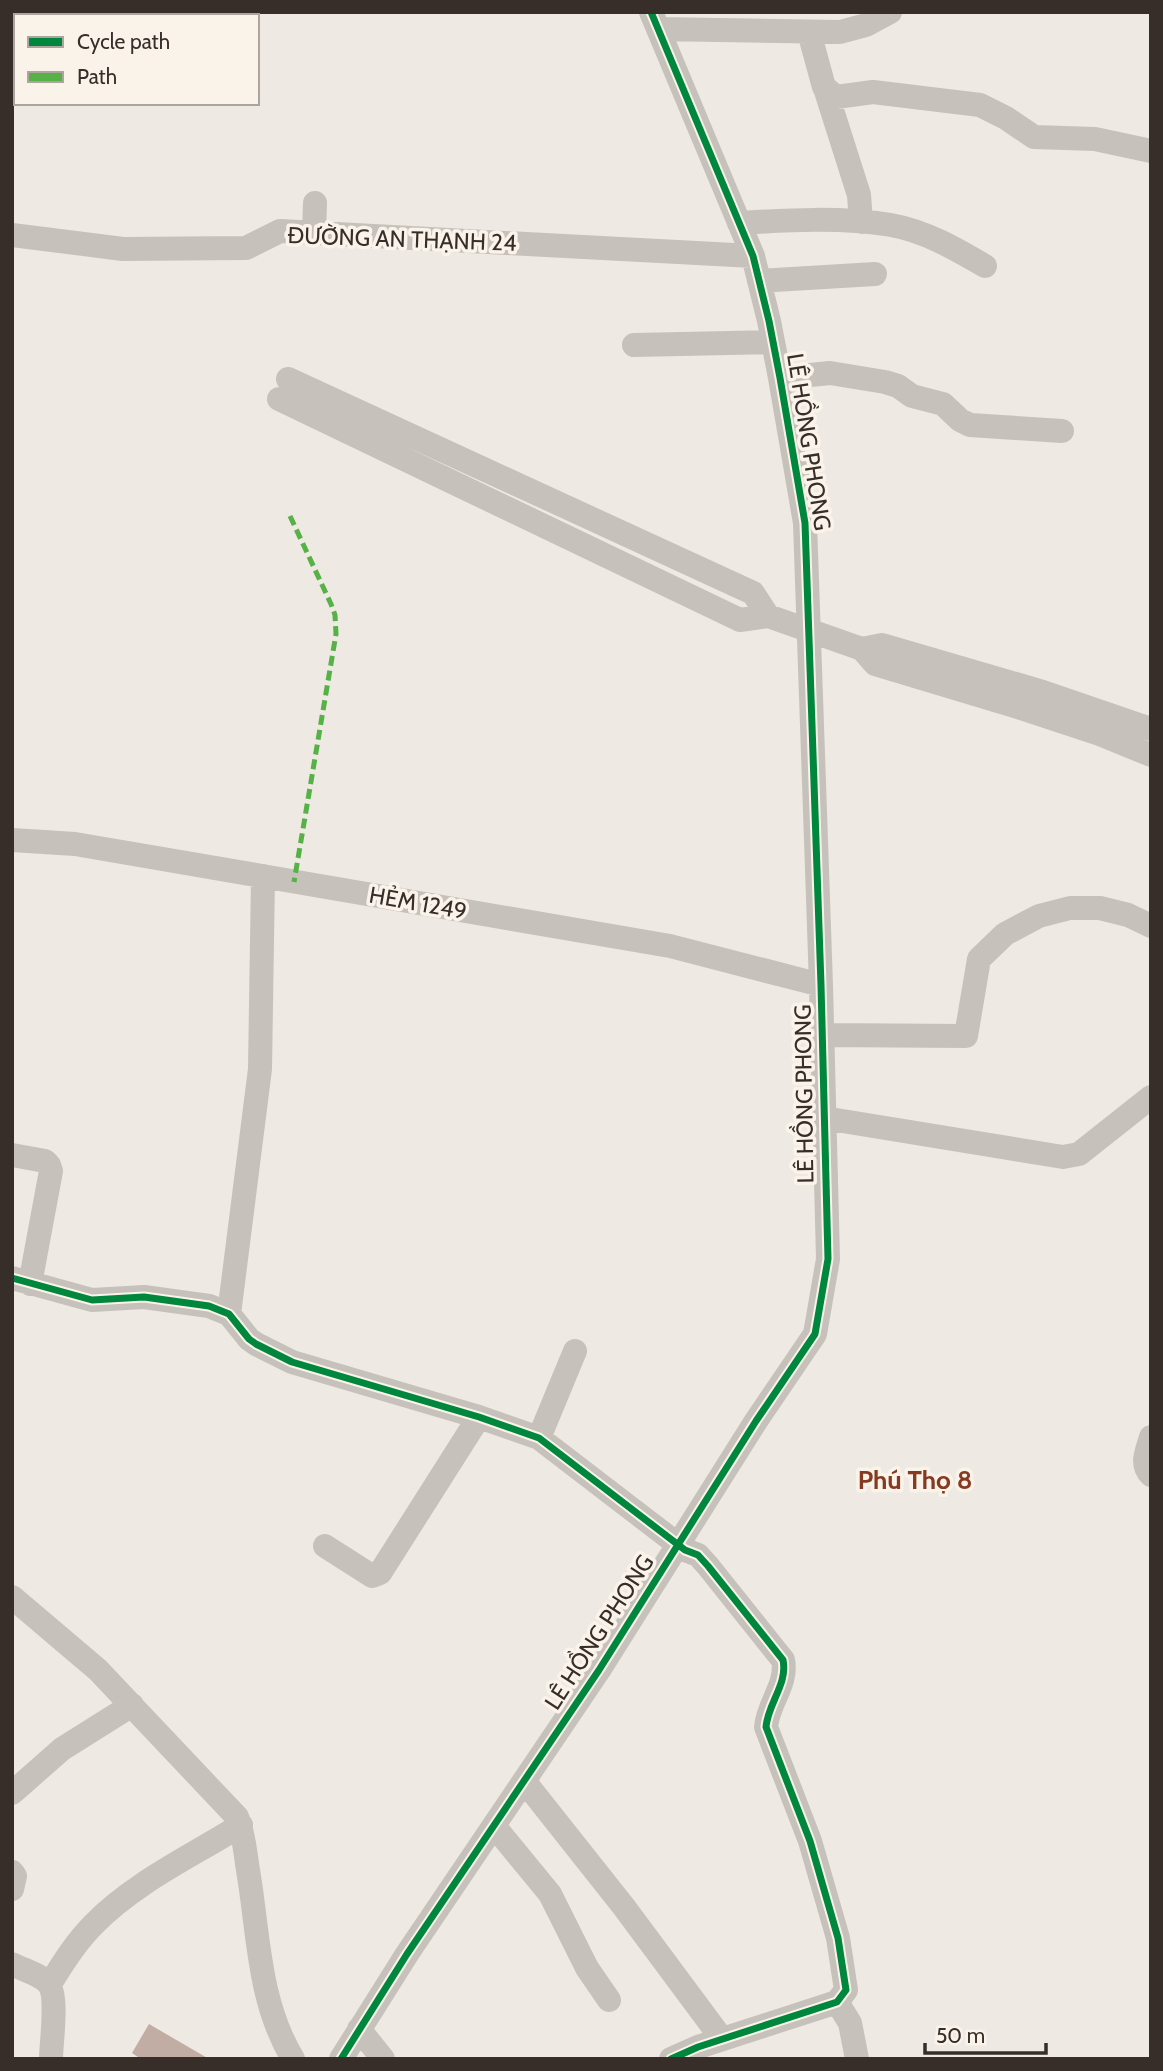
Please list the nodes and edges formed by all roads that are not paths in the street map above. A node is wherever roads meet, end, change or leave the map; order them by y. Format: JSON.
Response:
{"nodes":[{"id":1,"x":890,"y":12,"type":"edge"},
{"id":2,"x":655,"y":20,"type":"edge"},
{"id":3,"x":840,"y":22,"type":"edge"},
{"id":4,"x":809,"y":32,"type":"junction"},
{"id":5,"x":825,"y":88,"type":"junction"},
{"id":6,"x":1151,"y":151,"type":"edge"},
{"id":7,"x":316,"y":204,"type":"dead end"},
{"id":8,"x":861,"y":222,"type":"junction"},
{"id":9,"x":739,"y":223,"type":"junction"},
{"id":10,"x":314,"y":233,"type":"junction"},
{"id":11,"x":12,"y":235,"type":"edge"},
{"id":12,"x":753,"y":256,"type":"junction"},
{"id":13,"x":985,"y":266,"type":"dead end"},
{"id":14,"x":875,"y":274,"type":"dead end"},
{"id":15,"x":759,"y":281,"type":"junction"},
{"id":16,"x":773,"y":342,"type":"junction"},
{"id":17,"x":634,"y":345,"type":"dead end"},
{"id":18,"x":780,"y":378,"type":"junction"},
{"id":19,"x":1062,"y":431,"type":"dead end"},
{"id":20,"x":502,"y":477,"type":"junction"},
{"id":21,"x":492,"y":501,"type":"junction"},
{"id":22,"x":768,"y":616,"type":"junction"},
{"id":23,"x":810,"y":632,"type":"junction"},
{"id":24,"x":862,"y":649,"type":"junction"},
{"id":25,"x":1151,"y":729,"type":"edge"},
{"id":26,"x":1151,"y":755,"type":"edge"},
{"id":27,"x":12,"y":840,"type":"edge"},
{"id":28,"x":263,"y":876,"type":"junction"},
{"id":29,"x":1151,"y":926,"type":"edge"},
{"id":30,"x":821,"y":985,"type":"junction"},
{"id":31,"x":821,"y":1035,"type":"junction"},
{"id":32,"x":1151,"y":1097,"type":"edge"},
{"id":33,"x":824,"y":1118,"type":"junction"},
{"id":34,"x":12,"y":1155,"type":"edge"},
{"id":35,"x":21,"y":1281,"type":"edge"},
{"id":36,"x":229,"y":1314,"type":"junction"},
{"id":37,"x":575,"y":1351,"type":"dead end"},
{"id":38,"x":479,"y":1417,"type":"junction"},
{"id":39,"x":1151,"y":1437,"type":"edge"},
{"id":40,"x":539,"y":1438,"type":"junction"},
{"id":41,"x":1151,"y":1475,"type":"edge"},
{"id":42,"x":678,"y":1543,"type":"junction"},
{"id":43,"x":325,"y":1546,"type":"dead end"},
{"id":44,"x":12,"y":1597,"type":"edge"},
{"id":45,"x":132,"y":1705,"type":"junction"},
{"id":46,"x":525,"y":1782,"type":"junction"},
{"id":47,"x":12,"y":1793,"type":"edge"},
{"id":48,"x":241,"y":1825,"type":"junction"},
{"id":49,"x":495,"y":1826,"type":"junction"},
{"id":50,"x":12,"y":1872,"type":"edge"},
{"id":51,"x":12,"y":1889,"type":"edge"},
{"id":52,"x":12,"y":1964,"type":"edge"},
{"id":53,"x":50,"y":1984,"type":"junction"},
{"id":54,"x":609,"y":2000,"type":"dead end"},
{"id":55,"x":837,"y":2002,"type":"junction"},
{"id":56,"x":359,"y":2029,"type":"junction"},
{"id":57,"x":722,"y":2039,"type":"junction"},
{"id":58,"x":51,"y":2059,"type":"edge"},
{"id":59,"x":293,"y":2059,"type":"edge"},
{"id":60,"x":341,"y":2059,"type":"edge"},
{"id":61,"x":383,"y":2059,"type":"edge"},
{"id":62,"x":671,"y":2059,"type":"edge"},
{"id":63,"x":857,"y":2059,"type":"edge"}],
"edges":[{"from":1,"to":3,"type":"street"},
{"from":2,"to":4,"type":"street"},
{"from":2,"to":9,"type":"street","name":"LÊ HỒNG PHONG"},
{"from":3,"to":4,"type":"street"},
{"from":4,"to":5,"type":"street"},
{"from":5,"to":6,"type":"street"},
{"from":5,"to":8,"type":"street"},
{"from":7,"to":10,"type":"street"},
{"from":8,"to":9,"type":"street"},
{"from":8,"to":13,"type":"street"},
{"from":9,"to":12,"type":"street","name":"LÊ HỒNG PHONG"},
{"from":10,"to":11,"type":"street","name":"ĐƯỜNG AN THẠNH 24"},
{"from":10,"to":12,"type":"street","name":"ĐƯỜNG AN THẠNH 24"},
{"from":12,"to":15,"type":"street","name":"LÊ HỒNG PHONG"},
{"from":14,"to":15,"type":"street"},
{"from":15,"to":16,"type":"street","name":"LÊ HỒNG PHONG"},
{"from":16,"to":17,"type":"street"},
{"from":16,"to":18,"type":"street","name":"LÊ HỒNG PHONG"},
{"from":18,"to":19,"type":"street"},
{"from":18,"to":23,"type":"street","name":"LÊ HỒNG PHONG"},
{"from":20,"to":21,"type":"street"},
{"from":20,"to":21,"type":"street"},
{"from":20,"to":22,"type":"street"},
{"from":21,"to":22,"type":"street"},
{"from":22,"to":23,"type":"street"},
{"from":23,"to":24,"type":"street"},
{"from":23,"to":30,"type":"street","name":"LÊ HỒNG PHONG"},
{"from":24,"to":25,"type":"street"},
{"from":24,"to":26,"type":"street"},
{"from":27,"to":28,"type":"street","name":"HẺM 1249"},
{"from":28,"to":30,"type":"street","name":"HẺM 1249"},
{"from":28,"to":36,"type":"street"},
{"from":29,"to":31,"type":"street"},
{"from":30,"to":31,"type":"street","name":"LÊ HỒNG PHONG"},
{"from":31,"to":33,"type":"street","name":"LÊ HỒNG PHONG"},
{"from":32,"to":33,"type":"street"},
{"from":33,"to":42,"type":"street","name":"LÊ HỒNG PHONG"},
{"from":34,"to":35,"type":"street"},
{"from":35,"to":36,"type":"street"},
{"from":36,"to":38,"type":"street"},
{"from":37,"to":40,"type":"street"},
{"from":38,"to":40,"type":"street"},
{"from":38,"to":43,"type":"street"},
{"from":39,"to":41,"type":"street"},
{"from":40,"to":42,"type":"street"},
{"from":42,"to":46,"type":"street","name":"LÊ HỒNG PHONG"},
{"from":42,"to":55,"type":"street"},
{"from":44,"to":45,"type":"street"},
{"from":45,"to":47,"type":"street"},
{"from":45,"to":48,"type":"street"},
{"from":46,"to":49,"type":"street","name":"LÊ HỒNG PHONG"},
{"from":46,"to":57,"type":"street"},
{"from":48,"to":53,"type":"street"},
{"from":48,"to":59,"type":"street"},
{"from":49,"to":54,"type":"street"},
{"from":49,"to":56,"type":"street","name":"LÊ HỒNG PHONG"},
{"from":50,"to":51,"type":"street"},
{"from":52,"to":53,"type":"street"},
{"from":53,"to":58,"type":"street"},
{"from":55,"to":57,"type":"street"},
{"from":55,"to":63,"type":"street"},
{"from":56,"to":60,"type":"street","name":"LÊ HỒNG PHONG"},
{"from":56,"to":61,"type":"street"},
{"from":57,"to":62,"type":"street"}]}
